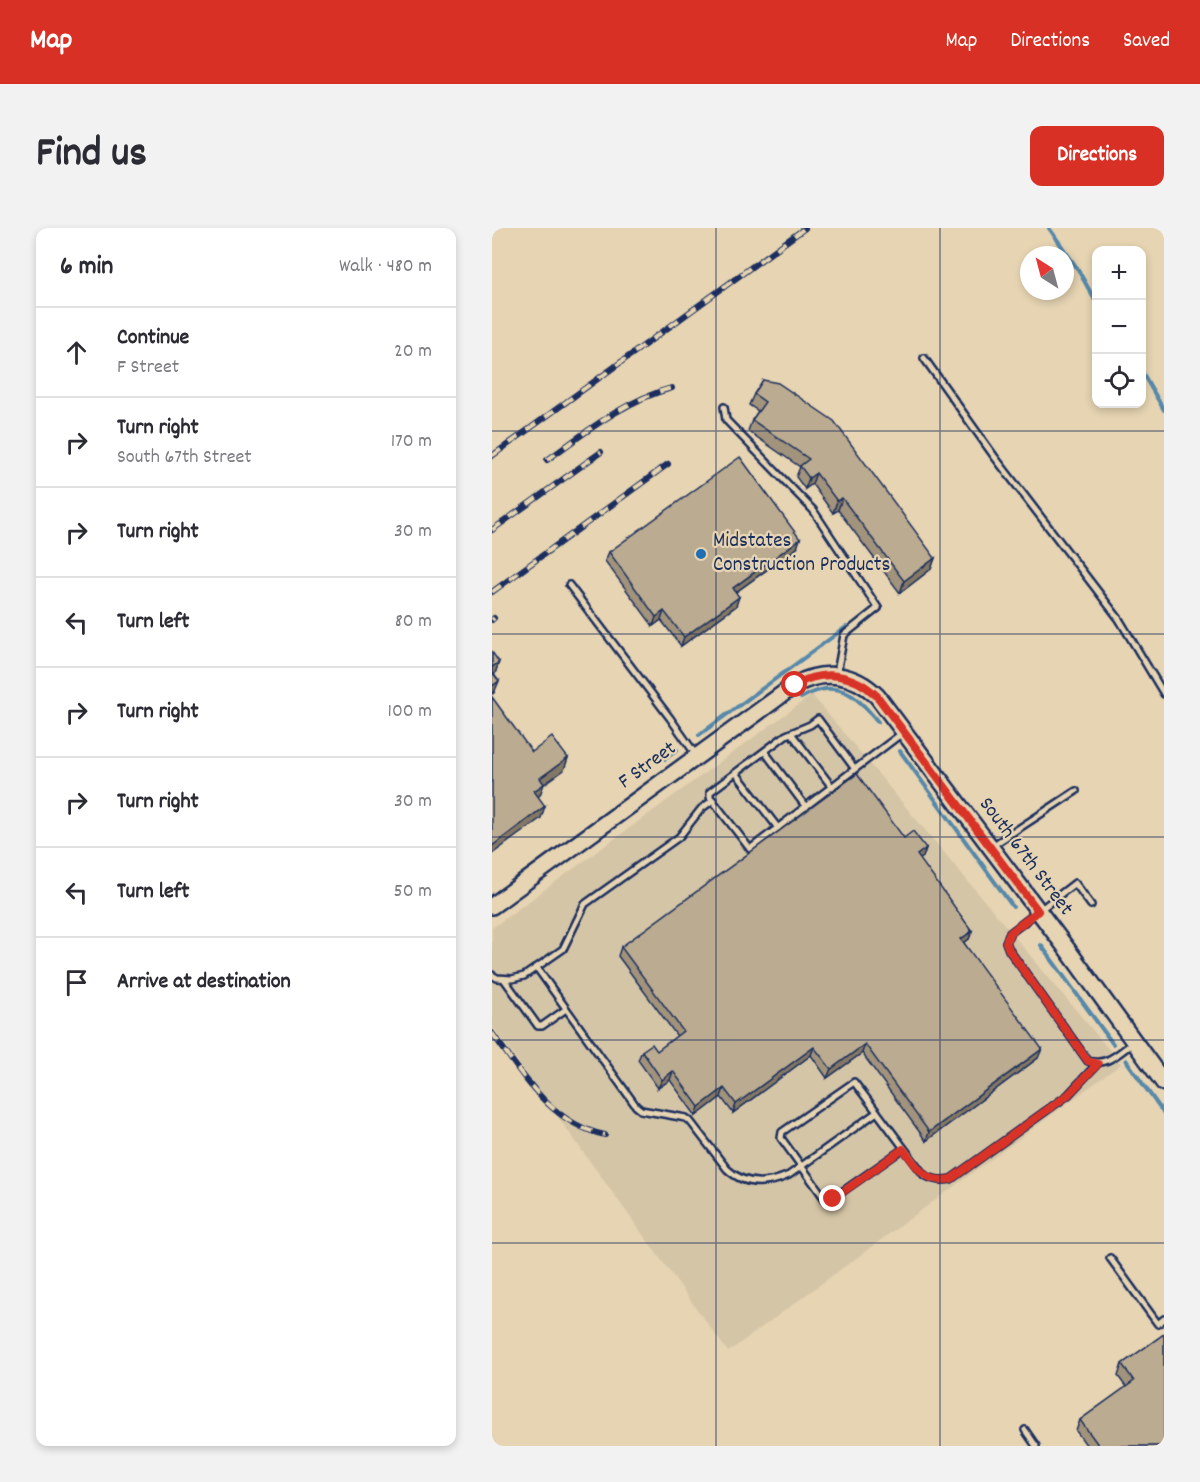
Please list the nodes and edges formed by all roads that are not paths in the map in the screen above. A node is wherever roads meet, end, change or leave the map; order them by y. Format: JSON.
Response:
{"nodes":[{"id":1,"x":924,"y":358,"type":"dead end"},
{"id":2,"x":724,"y":407,"type":"dead end"},
{"id":3,"x":569,"y":585,"type":"dead end"},
{"id":4,"x":836,"y":674,"type":"junction"},
{"id":5,"x":1164,"y":694,"type":"edge"},
{"id":6,"x":905,"y":731,"type":"junction"},
{"id":7,"x":791,"y":733,"type":"junction"},
{"id":8,"x":765,"y":752,"type":"junction"},
{"id":9,"x":697,"y":757,"type":"junction"},
{"id":10,"x":855,"y":770,"type":"junction"},
{"id":11,"x":736,"y":773,"type":"junction"},
{"id":12,"x":832,"y":787,"type":"junction"},
{"id":13,"x":1076,"y":790,"type":"dead end"},
{"id":14,"x":713,"y":800,"type":"junction"},
{"id":15,"x":806,"y":807,"type":"junction"},
{"id":16,"x":778,"y":828,"type":"junction"},
{"id":17,"x":990,"y":847,"type":"junction"},
{"id":18,"x":1091,"y":905,"type":"dead end"},
{"id":19,"x":492,"y":906,"type":"edge"},
{"id":20,"x":1038,"y":911,"type":"junction"},
{"id":21,"x":537,"y":968,"type":"junction"},
{"id":22,"x":492,"y":975,"type":"edge"},
{"id":23,"x":504,"y":979,"type":"junction"},
{"id":24,"x":566,"y":1009,"type":"junction"},
{"id":25,"x":1134,"y":1042,"type":"junction"},
{"id":26,"x":1098,"y":1064,"type":"junction"},
{"id":27,"x":1164,"y":1083,"type":"edge"},
{"id":28,"x":877,"y":1112,"type":"junction"},
{"id":29,"x":903,"y":1149,"type":"junction"},
{"id":30,"x":801,"y":1166,"type":"junction"},
{"id":31,"x":1110,"y":1258,"type":"dead end"},
{"id":32,"x":1164,"y":1319,"type":"edge"},
{"id":33,"x":1025,"y":1430,"type":"dead end"},
{"id":34,"x":1036,"y":1446,"type":"edge"}],
"edges":[{"from":1,"to":5,"type":"lane"},
{"from":2,"to":4,"type":"lane"},
{"from":3,"to":9,"type":"lane"},
{"from":4,"to":6,"type":"street","name":"South 67th Street"},
{"from":4,"to":9,"type":"street","name":"F Street"},
{"from":6,"to":10,"type":"lane"},
{"from":6,"to":17,"type":"street","name":"South 67th Street"},
{"from":7,"to":8,"type":"lane"},
{"from":7,"to":10,"type":"lane"},
{"from":7,"to":12,"type":"lane"},
{"from":8,"to":11,"type":"lane"},
{"from":8,"to":15,"type":"lane"},
{"from":9,"to":19,"type":"street","name":"F Street"},
{"from":10,"to":12,"type":"lane"},
{"from":11,"to":14,"type":"lane"},
{"from":11,"to":16,"type":"lane"},
{"from":12,"to":15,"type":"lane"},
{"from":13,"to":17,"type":"lane"},
{"from":14,"to":16,"type":"lane"},
{"from":14,"to":21,"type":"lane"},
{"from":15,"to":16,"type":"lane"},
{"from":17,"to":20,"type":"street","name":"South 67th Street"},
{"from":18,"to":20,"type":"lane"},
{"from":20,"to":25,"type":"street","name":"South 67th Street"},
{"from":20,"to":26,"type":"lane"},
{"from":21,"to":23,"type":"lane"},
{"from":21,"to":24,"type":"lane"},
{"from":22,"to":23,"type":"lane"},
{"from":23,"to":24,"type":"lane"},
{"from":24,"to":30,"type":"lane"},
{"from":25,"to":26,"type":"lane"},
{"from":25,"to":27,"type":"street","name":"South 67th Street"},
{"from":26,"to":29,"type":"lane"},
{"from":28,"to":29,"type":"lane"},
{"from":28,"to":30,"type":"lane"},
{"from":28,"to":30,"type":"lane"},
{"from":29,"to":30,"type":"lane"},
{"from":31,"to":32,"type":"lane"},
{"from":33,"to":34,"type":"lane"}]}
